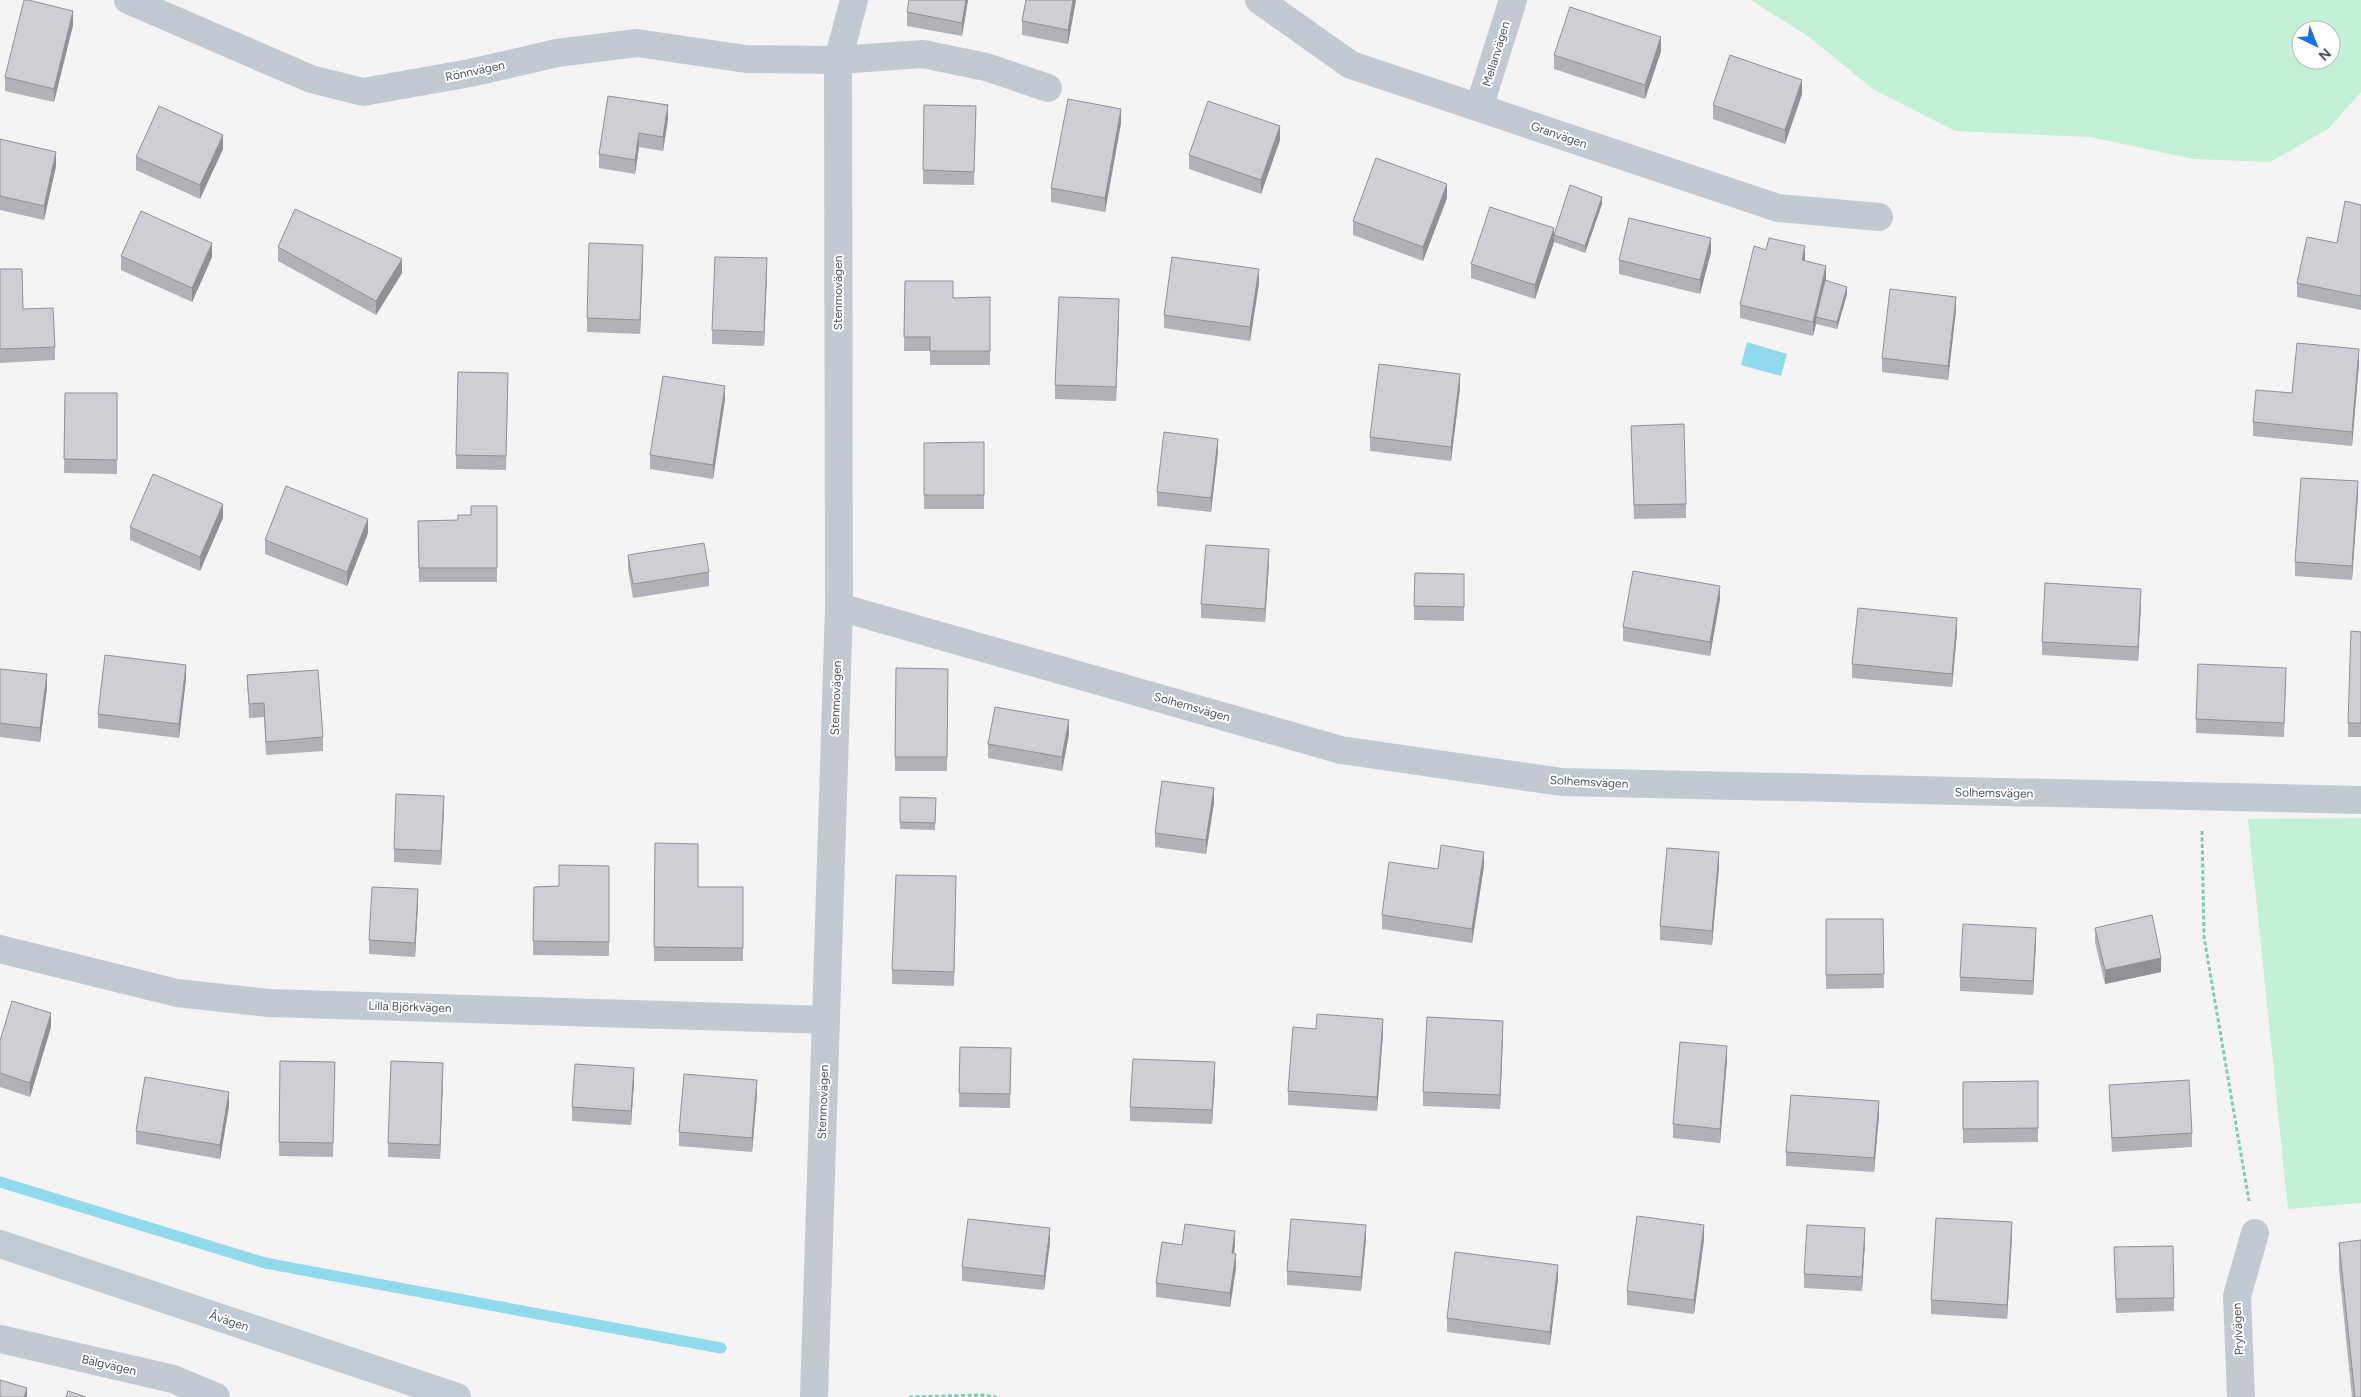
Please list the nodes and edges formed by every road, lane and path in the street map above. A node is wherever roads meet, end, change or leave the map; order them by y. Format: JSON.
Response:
{"nodes":[{"id":1,"x":128,"y":0,"type":"edge"},
{"id":2,"x":854,"y":0,"type":"edge"},
{"id":3,"x":1259,"y":0,"type":"edge"},
{"id":4,"x":1513,"y":0,"type":"edge"},
{"id":5,"x":838,"y":60,"type":"junction"},
{"id":6,"x":1048,"y":88,"type":"dead end"},
{"id":7,"x":1479,"y":108,"type":"junction"},
{"id":8,"x":1880,"y":217,"type":"dead end"},
{"id":9,"x":839,"y":607,"type":"junction"},
{"id":10,"x":2202,"y":798,"type":"junction"},
{"id":11,"x":2361,"y":800,"type":"edge"},
{"id":12,"x":0,"y":949,"type":"edge"},
{"id":13,"x":826,"y":1020,"type":"junction"},
{"id":14,"x":2255,"y":1234,"type":"joint"},
{"id":15,"x":0,"y":1244,"type":"edge"},
{"id":16,"x":0,"y":1340,"type":"edge"},
{"id":17,"x":216,"y":1397,"type":"edge"},
{"id":18,"x":457,"y":1397,"type":"edge"},
{"id":19,"x":814,"y":1397,"type":"edge"},
{"id":20,"x":909,"y":1397,"type":"edge"},
{"id":21,"x":998,"y":1397,"type":"edge"},
{"id":22,"x":2241,"y":1397,"type":"edge"}],
"edges":[{"from":1,"to":5,"type":"street","name":"Rönnvägen"},
{"from":2,"to":5,"type":"street","name":"Stenmovägen"},
{"from":3,"to":7,"type":"street","name":"Granvägen"},
{"from":4,"to":7,"type":"street","name":"Mellanvägen"},
{"from":5,"to":6,"type":"street","name":"Rönnvägen"},
{"from":5,"to":9,"type":"street","name":"Stenmovägen"},
{"from":7,"to":8,"type":"street","name":"Granvägen"},
{"from":9,"to":10,"type":"street","name":"Solhemsvägen"},
{"from":9,"to":13,"type":"street","name":"Stenmovägen"},
{"from":10,"to":11,"type":"street","name":"Solhemsvägen"},
{"from":10,"to":14,"type":"path"},
{"from":12,"to":13,"type":"street","name":"Lilla Björkvägen"},
{"from":13,"to":19,"type":"street","name":"Stenmovägen"},
{"from":14,"to":22,"type":"street","name":"Prylvägen"},
{"from":15,"to":18,"type":"street","name":"Åvägen"},
{"from":16,"to":17,"type":"street","name":"Bälgvägen"},
{"from":20,"to":21,"type":"path"}]}
